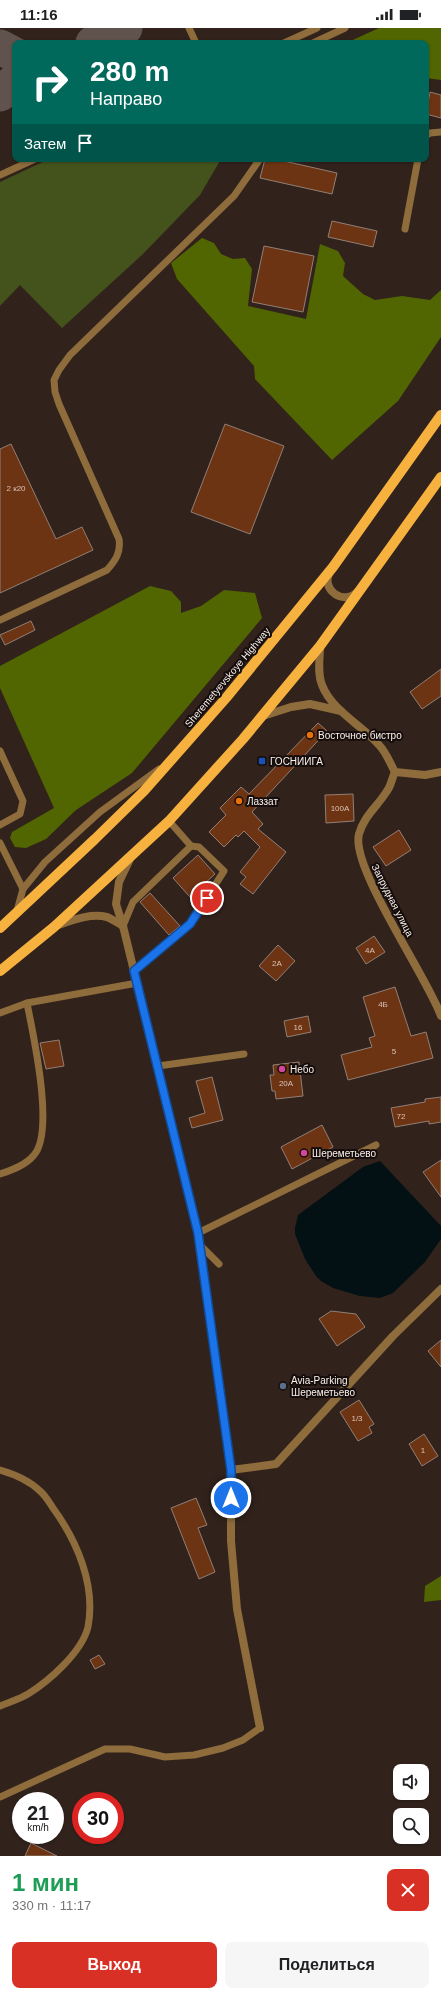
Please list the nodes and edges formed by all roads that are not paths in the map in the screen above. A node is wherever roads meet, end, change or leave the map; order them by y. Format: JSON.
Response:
{"nodes":[{"id":1,"x":189,"y":28,"type":"edge"},
{"id":2,"x":317,"y":28,"type":"edge"},
{"id":3,"x":345,"y":28,"type":"edge"},
{"id":4,"x":195,"y":40,"type":"edge"},
{"id":5,"x":291,"y":40,"type":"edge"},
{"id":6,"x":319,"y":40,"type":"edge"},
{"id":7,"x":441,"y":132,"type":"edge"},
{"id":8,"x":429,"y":134,"type":"edge"},
{"id":9,"x":28,"y":162,"type":"edge"},
{"id":10,"x":258,"y":162,"type":"edge"},
{"id":11,"x":417,"y":162,"type":"edge"},
{"id":12,"x":0,"y":175,"type":"edge"},
{"id":13,"x":405,"y":229,"type":"dead end"},
{"id":14,"x":441,"y":414,"type":"edge"},
{"id":15,"x":441,"y":477,"type":"edge"},
{"id":16,"x":333,"y":568,"type":"junction"},
{"id":17,"x":360,"y":590,"type":"junction"},
{"id":18,"x":0,"y":620,"type":"edge"},
{"id":19,"x":320,"y":646,"type":"junction"},
{"id":20,"x":341,"y":711,"type":"junction"},
{"id":21,"x":263,"y":716,"type":"junction"},
{"id":22,"x":0,"y":751,"type":"edge"},
{"id":23,"x":169,"y":762,"type":"junction"},
{"id":24,"x":395,"y":772,"type":"junction"},
{"id":25,"x":441,"y":772,"type":"edge"},
{"id":26,"x":169,"y":821,"type":"junction"},
{"id":27,"x":0,"y":825,"type":"edge"},
{"id":28,"x":0,"y":843,"type":"edge"},
{"id":29,"x":192,"y":846,"type":"junction"},
{"id":30,"x":131,"y":856,"type":"junction"},
{"id":31,"x":23,"y":889,"type":"junction"},
{"id":32,"x":16,"y":915,"type":"junction"},
{"id":33,"x":123,"y":926,"type":"junction"},
{"id":34,"x":54,"y":927,"type":"junction"},
{"id":35,"x":0,"y":928,"type":"edge"},
{"id":36,"x":0,"y":971,"type":"edge"},
{"id":37,"x":134,"y":971,"type":"junction"},
{"id":38,"x":137,"y":983,"type":"junction"},
{"id":39,"x":27,"y":1002,"type":"junction"},
{"id":40,"x":440,"y":1012,"type":"edge"},
{"id":41,"x":0,"y":1013,"type":"edge"},
{"id":42,"x":244,"y":1054,"type":"dead end"},
{"id":43,"x":158,"y":1066,"type":"junction"},
{"id":44,"x":376,"y":1145,"type":"dead end"},
{"id":45,"x":0,"y":1174,"type":"edge"},
{"id":46,"x":198,"y":1233,"type":"junction"},
{"id":47,"x":200,"y":1244,"type":"junction"},
{"id":48,"x":219,"y":1264,"type":"dead end"},
{"id":49,"x":441,"y":1289,"type":"edge"},
{"id":50,"x":0,"y":1470,"type":"edge"},
{"id":51,"x":231,"y":1470,"type":"junction"},
{"id":52,"x":0,"y":1706,"type":"edge"},
{"id":53,"x":260,"y":1728,"type":"joint"},
{"id":54,"x":0,"y":1797,"type":"edge"}],
"edges":[{"from":1,"to":4,"type":"lane"},
{"from":2,"to":5,"type":"lane"},
{"from":3,"to":6,"type":"lane"},
{"from":7,"to":8,"type":"lane"},
{"from":9,"to":12,"type":"lane"},
{"from":10,"to":18,"type":"lane"},
{"from":11,"to":13,"type":"lane"},
{"from":14,"to":16,"type":"main road","name":"Sheremetyevskoye Highway"},
{"from":15,"to":17,"type":"main road"},
{"from":16,"to":17,"type":"street"},
{"from":16,"to":23,"type":"main road","name":"Sheremetyevskoye Highway"},
{"from":17,"to":19,"type":"main road"},
{"from":19,"to":20,"type":"street"},
{"from":19,"to":21,"type":"main road"},
{"from":20,"to":21,"type":"street"},
{"from":20,"to":24,"type":"street"},
{"from":21,"to":26,"type":"main road"},
{"from":22,"to":27,"type":"lane"},
{"from":23,"to":31,"type":"lane"},
{"from":23,"to":32,"type":"main road","name":"Sheremetyevskoye Highway"},
{"from":24,"to":25,"type":"street"},
{"from":24,"to":40,"type":"street","name":"Запрудная улица"},
{"from":26,"to":29,"type":"lane"},
{"from":26,"to":30,"type":"main road"},
{"from":28,"to":31,"type":"lane"},
{"from":29,"to":33,"type":"lane"},
{"from":29,"to":37,"type":"lane"},
{"from":30,"to":33,"type":"street"},
{"from":30,"to":34,"type":"main road"},
{"from":31,"to":32,"type":"lane"},
{"from":32,"to":35,"type":"main road","name":"Sheremetyevskoye Highway"},
{"from":33,"to":34,"type":"street"},
{"from":33,"to":37,"type":"street"},
{"from":34,"to":36,"type":"main road"},
{"from":37,"to":38,"type":"street"},
{"from":38,"to":39,"type":"lane"},
{"from":38,"to":43,"type":"street"},
{"from":39,"to":41,"type":"lane"},
{"from":39,"to":45,"type":"lane"},
{"from":42,"to":43,"type":"lane"},
{"from":43,"to":46,"type":"street"},
{"from":44,"to":46,"type":"lane"},
{"from":46,"to":47,"type":"street"},
{"from":47,"to":48,"type":"lane"},
{"from":47,"to":51,"type":"street"},
{"from":49,"to":51,"type":"street"},
{"from":50,"to":52,"type":"lane"},
{"from":51,"to":53,"type":"street"},
{"from":53,"to":54,"type":"lane"}]}
